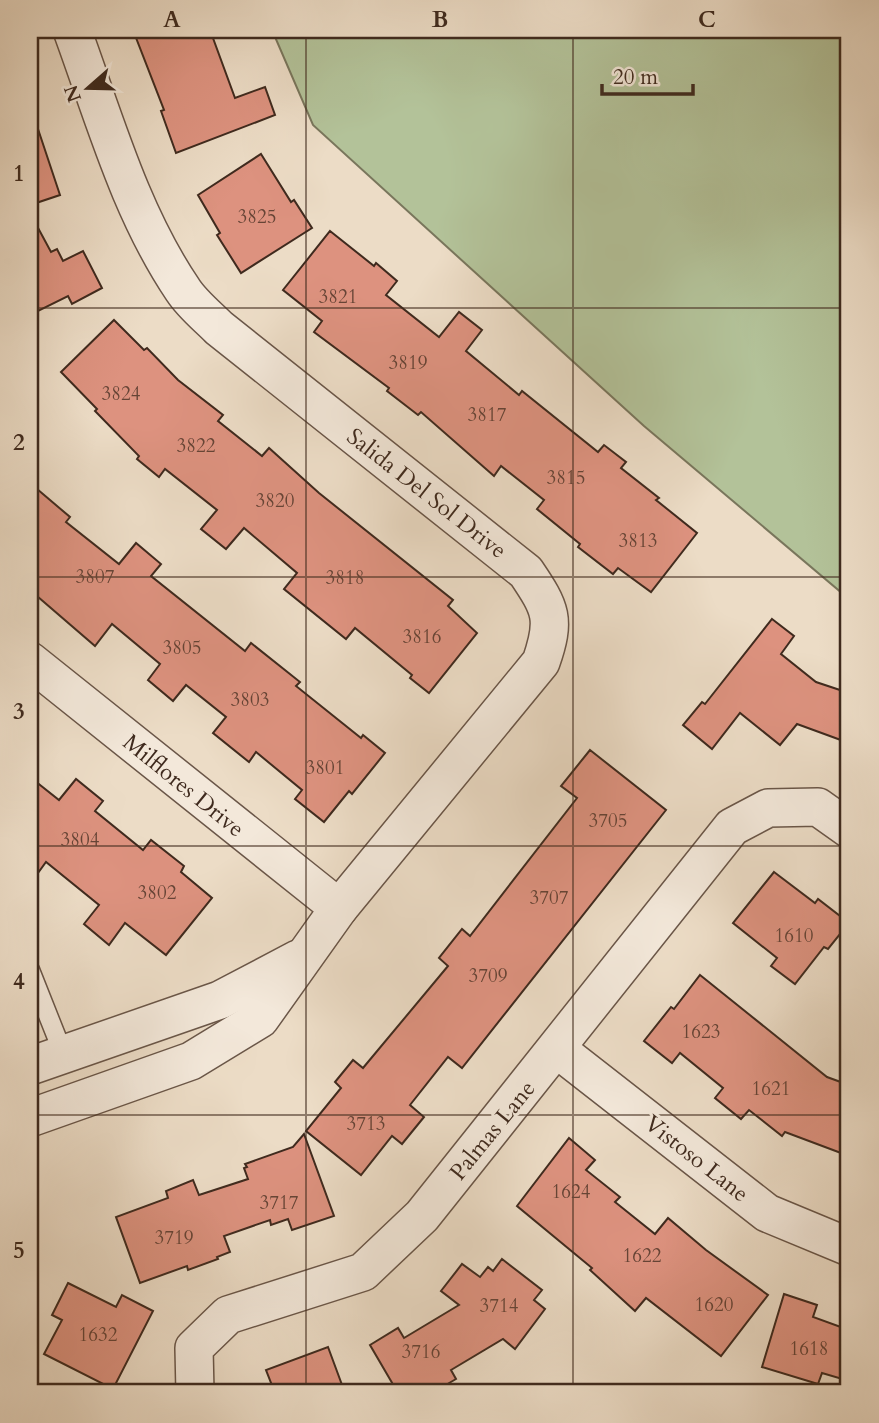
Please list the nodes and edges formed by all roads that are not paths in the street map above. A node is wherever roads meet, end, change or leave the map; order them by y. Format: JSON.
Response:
{"nodes":[{"id":1,"x":72,"y":30,"type":"edge"},
{"id":2,"x":30,"y":661,"type":"edge"},
{"id":3,"x":849,"y":829,"type":"edge"},
{"id":4,"x":338,"y":908,"type":"junction"},
{"id":5,"x":305,"y":955,"type":"junction"},
{"id":6,"x":30,"y":970,"type":"edge"},
{"id":7,"x":557,"y":1049,"type":"junction"},
{"id":8,"x":63,"y":1054,"type":"junction"},
{"id":9,"x":30,"y":1066,"type":"edge"},
{"id":10,"x":80,"y":1100,"type":"junction"},
{"id":11,"x":30,"y":1118,"type":"edge"},
{"id":12,"x":849,"y":1247,"type":"edge"},
{"id":13,"x":195,"y":1393,"type":"edge"}],
"edges":[{"from":1,"to":4,"type":"street","name":"Salida Del Sol Drive"},
{"from":2,"to":4,"type":"street","name":"Milflores Drive"},
{"from":3,"to":7,"type":"street","name":"Palmas Lane"},
{"from":4,"to":5,"type":"street","name":"Salida Del Sol Drive"},
{"from":5,"to":8,"type":"street","name":"Salida Del Sol Drive"},
{"from":5,"to":10,"type":"street","name":"Salida Del Sol Drive"},
{"from":6,"to":8,"type":"lane"},
{"from":7,"to":12,"type":"street","name":"Vistoso Lane"},
{"from":7,"to":13,"type":"street","name":"Palmas Lane"},
{"from":8,"to":9,"type":"street","name":"Salida Del Sol Drive"},
{"from":8,"to":10,"type":"street"},
{"from":10,"to":11,"type":"street","name":"Salida Del Sol Drive"}]}
